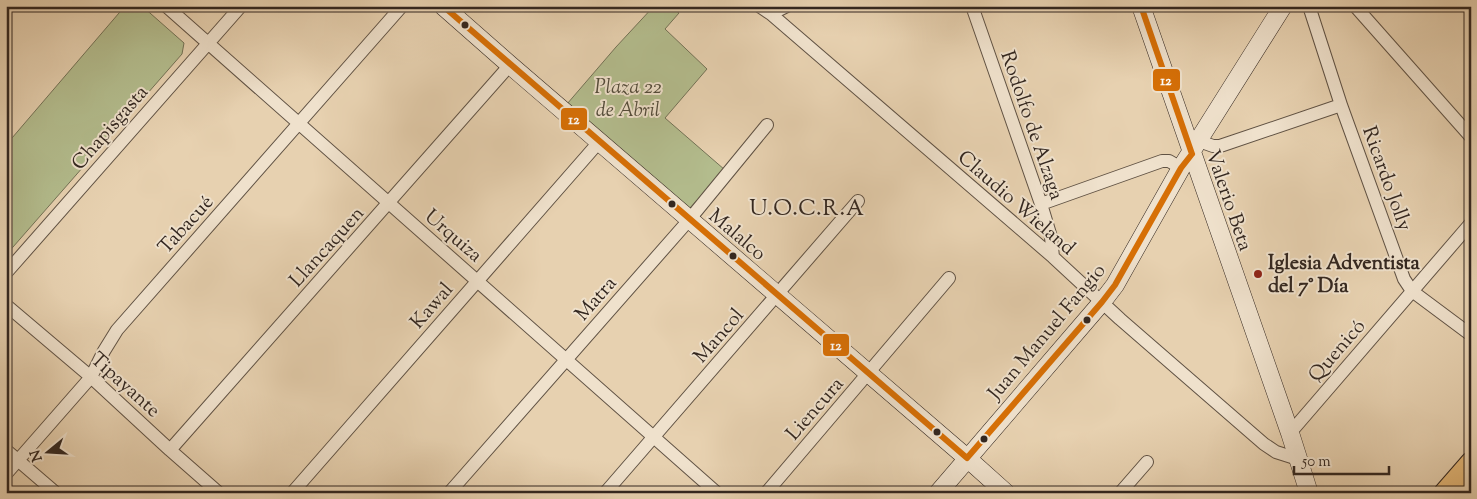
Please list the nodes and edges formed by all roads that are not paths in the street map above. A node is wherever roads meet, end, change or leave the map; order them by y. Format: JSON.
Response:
{"nodes":[{"id":1,"x":166,"y":6,"type":"edge"},
{"id":2,"x":241,"y":6,"type":"edge"},
{"id":3,"x":402,"y":6,"type":"edge"},
{"id":4,"x":443,"y":6,"type":"edge"},
{"id":5,"x":759,"y":6,"type":"edge"},
{"id":6,"x":787,"y":6,"type":"edge"},
{"id":7,"x":972,"y":6,"type":"edge"},
{"id":8,"x":1140,"y":6,"type":"edge"},
{"id":9,"x":1283,"y":6,"type":"edge"},
{"id":10,"x":1309,"y":6,"type":"edge"},
{"id":11,"x":1356,"y":6,"type":"edge"},
{"id":12,"x":771,"y":14,"type":"junction"},
{"id":13,"x":208,"y":43,"type":"junction"},
{"id":14,"x":510,"y":66,"type":"junction"},
{"id":15,"x":1341,"y":104,"type":"junction"},
{"id":16,"x":300,"y":124,"type":"junction"},
{"id":17,"x":767,"y":125,"type":"dead end"},
{"id":18,"x":1471,"y":137,"type":"edge"},
{"id":19,"x":599,"y":142,"type":"junction"},
{"id":20,"x":1195,"y":147,"type":"junction"},
{"id":21,"x":1181,"y":168,"type":"junction"},
{"id":22,"x":858,"y":201,"type":"dead end"},
{"id":23,"x":389,"y":203,"type":"junction"},
{"id":24,"x":1041,"y":204,"type":"junction"},
{"id":25,"x":689,"y":220,"type":"junction"},
{"id":26,"x":1471,"y":223,"type":"edge"},
{"id":27,"x":1053,"y":257,"type":"junction"},
{"id":28,"x":6,"y":273,"type":"edge"},
{"id":29,"x":949,"y":278,"type":"dead end"},
{"id":30,"x":477,"y":280,"type":"junction"},
{"id":31,"x":1412,"y":291,"type":"junction"},
{"id":32,"x":777,"y":295,"type":"junction"},
{"id":33,"x":1102,"y":302,"type":"junction"},
{"id":34,"x":6,"y":305,"type":"edge"},
{"id":35,"x":1471,"y":335,"type":"edge"},
{"id":36,"x":566,"y":360,"type":"junction"},
{"id":37,"x":868,"y":374,"type":"junction"},
{"id":38,"x":91,"y":377,"type":"junction"},
{"id":39,"x":1290,"y":433,"type":"junction"},
{"id":40,"x":654,"y":438,"type":"junction"},
{"id":41,"x":6,"y":450,"type":"edge"},
{"id":42,"x":170,"y":450,"type":"junction"},
{"id":43,"x":967,"y":458,"type":"junction"},
{"id":44,"x":1298,"y":459,"type":"junction"},
{"id":45,"x":19,"y":461,"type":"junction"},
{"id":46,"x":1147,"y":462,"type":"dead end"},
{"id":47,"x":1471,"y":462,"type":"edge"},
{"id":48,"x":6,"y":474,"type":"edge"},
{"id":49,"x":1471,"y":484,"type":"edge"},
{"id":50,"x":56,"y":493,"type":"edge"},
{"id":51,"x":219,"y":493,"type":"edge"},
{"id":52,"x":292,"y":493,"type":"edge"},
{"id":53,"x":449,"y":493,"type":"edge"},
{"id":54,"x":605,"y":493,"type":"edge"},
{"id":55,"x":716,"y":493,"type":"edge"},
{"id":56,"x":766,"y":493,"type":"edge"},
{"id":57,"x":938,"y":493,"type":"edge"},
{"id":58,"x":1006,"y":493,"type":"edge"},
{"id":59,"x":1120,"y":493,"type":"edge"},
{"id":60,"x":1309,"y":493,"type":"edge"},
{"id":61,"x":1444,"y":493,"type":"edge"},
{"id":62,"x":1463,"y":493,"type":"edge"}],
"edges":[{"from":1,"to":13,"type":"street","name":"Urquiza"},
{"from":2,"to":13,"type":"street","name":"Chapisgasta"},
{"from":3,"to":16,"type":"street","name":"Tabacué"},
{"from":4,"to":14,"type":"main road","name":"Malalco"},
{"from":5,"to":12,"type":"street","name":"Claudio Wieland"},
{"from":6,"to":12,"type":"street"},
{"from":7,"to":24,"type":"street","name":"Rodolfo de Alzaga"},
{"from":8,"to":20,"type":"main road","name":"Valerio Beta"},
{"from":9,"to":20,"type":"main road","name":"Juan Manuel Fangio"},
{"from":10,"to":15,"type":"street","name":"Ricardo Jolly"},
{"from":11,"to":18,"type":"street"},
{"from":12,"to":27,"type":"street","name":"Claudio Wieland"},
{"from":13,"to":16,"type":"street","name":"Urquiza"},
{"from":13,"to":28,"type":"street","name":"Chapisgasta"},
{"from":14,"to":19,"type":"main road","name":"Malalco"},
{"from":14,"to":23,"type":"street","name":"Llancaquen"},
{"from":15,"to":20,"type":"street"},
{"from":15,"to":31,"type":"street","name":"Ricardo Jolly"},
{"from":16,"to":23,"type":"street","name":"Urquiza"},
{"from":16,"to":38,"type":"street","name":"Tabacué"},
{"from":17,"to":25,"type":"street","name":"Matra"},
{"from":19,"to":25,"type":"main road","name":"Malalco"},
{"from":19,"to":30,"type":"street","name":"Kawal"},
{"from":20,"to":21,"type":"main road","name":"Juan Manuel Fangio"},
{"from":20,"to":39,"type":"main road","name":"Valerio Beta"},
{"from":21,"to":24,"type":"street"},
{"from":21,"to":33,"type":"main road","name":"Juan Manuel Fangio"},
{"from":22,"to":32,"type":"street","name":"Mancol"},
{"from":23,"to":30,"type":"street","name":"Urquiza"},
{"from":23,"to":42,"type":"street","name":"Llancaquen"},
{"from":24,"to":27,"type":"street","name":"Rodolfo de Alzaga"},
{"from":25,"to":32,"type":"main road","name":"Malalco"},
{"from":25,"to":36,"type":"street","name":"Matra"},
{"from":26,"to":31,"type":"street","name":"Quenicó"},
{"from":27,"to":33,"type":"street","name":"Claudio Wieland"},
{"from":29,"to":37,"type":"street","name":"Liencura"},
{"from":30,"to":36,"type":"street","name":"Urquiza"},
{"from":30,"to":52,"type":"street","name":"Kawal"},
{"from":31,"to":35,"type":"street","name":"Ricardo Jolly"},
{"from":31,"to":39,"type":"street","name":"Quenicó"},
{"from":32,"to":37,"type":"main road","name":"Malalco"},
{"from":32,"to":40,"type":"street","name":"Mancol"},
{"from":33,"to":43,"type":"main road","name":"Juan Manuel Fangio"},
{"from":33,"to":44,"type":"street","name":"Claudio Wieland"},
{"from":34,"to":38,"type":"street","name":"Tipayante"},
{"from":36,"to":40,"type":"street","name":"Urquiza"},
{"from":36,"to":53,"type":"street","name":"Matra"},
{"from":37,"to":43,"type":"main road","name":"Malalco"},
{"from":37,"to":56,"type":"street","name":"Liencura"},
{"from":38,"to":42,"type":"street","name":"Tipayante"},
{"from":38,"to":45,"type":"street","name":"Tabacué"},
{"from":39,"to":44,"type":"main road","name":"Valerio Beta"},
{"from":40,"to":54,"type":"street","name":"Mancol"},
{"from":40,"to":55,"type":"street","name":"Urquiza"},
{"from":41,"to":45,"type":"street"},
{"from":42,"to":51,"type":"street","name":"Tipayante"},
{"from":43,"to":57,"type":"main road","name":"Juan Manuel Fangio"},
{"from":43,"to":58,"type":"main road","name":"Malalco"},
{"from":44,"to":60,"type":"main road","name":"Valerio Beta"},
{"from":45,"to":48,"type":"street","name":"Tabacué"},
{"from":45,"to":50,"type":"street"},
{"from":46,"to":59,"type":"street"},
{"from":47,"to":61,"type":"main road"},
{"from":49,"to":62,"type":"main road"}]}
